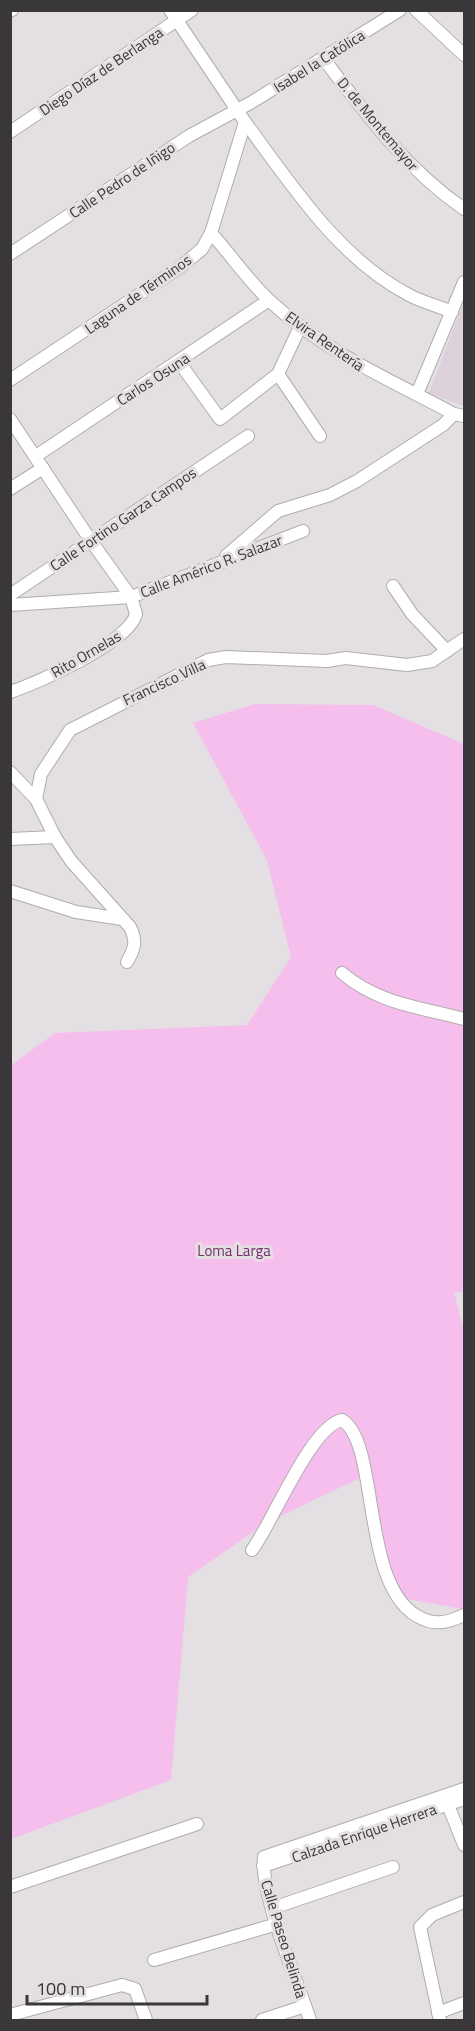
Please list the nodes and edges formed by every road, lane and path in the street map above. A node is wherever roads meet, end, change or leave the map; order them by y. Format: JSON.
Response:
{"nodes":[{"id":1,"x":192,"y":10,"type":"edge"},
{"id":2,"x":400,"y":10,"type":"edge"},
{"id":3,"x":416,"y":10,"type":"edge"},
{"id":4,"x":173,"y":15,"type":"edge"},
{"id":5,"x":465,"y":55,"type":"edge"},
{"id":6,"x":323,"y":58,"type":"junction"},
{"id":7,"x":237,"y":111,"type":"junction"},
{"id":8,"x":245,"y":122,"type":"junction"},
{"id":9,"x":10,"y":132,"type":"edge"},
{"id":10,"x":465,"y":209,"type":"edge"},
{"id":11,"x":211,"y":232,"type":"junction"},
{"id":12,"x":10,"y":254,"type":"edge"},
{"id":13,"x":465,"y":282,"type":"edge"},
{"id":14,"x":269,"y":300,"type":"junction"},
{"id":15,"x":452,"y":312,"type":"junction"},
{"id":16,"x":300,"y":327,"type":"junction"},
{"id":17,"x":179,"y":362,"type":"junction"},
{"id":18,"x":13,"y":374,"type":"edge"},
{"id":19,"x":278,"y":374,"type":"junction"},
{"id":20,"x":417,"y":394,"type":"junction"},
{"id":21,"x":459,"y":415,"type":"edge"},
{"id":22,"x":12,"y":423,"type":"edge"},
{"id":23,"x":248,"y":436,"type":"dead end"},
{"id":24,"x":320,"y":436,"type":"dead end"},
{"id":25,"x":36,"y":456,"type":"junction"},
{"id":26,"x":43,"y":468,"type":"junction"},
{"id":27,"x":10,"y":489,"type":"edge"},
{"id":28,"x":303,"y":531,"type":"dead end"},
{"id":29,"x":90,"y":541,"type":"junction"},
{"id":30,"x":220,"y":561,"type":"junction"},
{"id":31,"x":393,"y":586,"type":"dead end"},
{"id":32,"x":10,"y":595,"type":"edge"},
{"id":33,"x":131,"y":597,"type":"junction"},
{"id":34,"x":10,"y":605,"type":"edge"},
{"id":35,"x":465,"y":639,"type":"edge"},
{"id":36,"x":447,"y":651,"type":"junction"},
{"id":37,"x":10,"y":692,"type":"edge"},
{"id":38,"x":10,"y":772,"type":"edge"},
{"id":39,"x":36,"y":799,"type":"junction"},
{"id":40,"x":55,"y":837,"type":"junction"},
{"id":41,"x":10,"y":839,"type":"edge"},
{"id":42,"x":10,"y":891,"type":"edge"},
{"id":43,"x":122,"y":920,"type":"junction"},
{"id":44,"x":127,"y":962,"type":"dead end"},
{"id":45,"x":342,"y":973,"type":"dead end"},
{"id":46,"x":465,"y":1019,"type":"edge"},
{"id":47,"x":252,"y":1550,"type":"dead end"},
{"id":48,"x":465,"y":1615,"type":"edge"},
{"id":49,"x":465,"y":1789,"type":"edge"},
{"id":50,"x":465,"y":1799,"type":"edge"},
{"id":51,"x":448,"y":1805,"type":"junction"},
{"id":52,"x":197,"y":1824,"type":"dead end"},
{"id":53,"x":465,"y":1845,"type":"edge"},
{"id":54,"x":263,"y":1861,"type":"junction"},
{"id":55,"x":393,"y":1867,"type":"dead end"},
{"id":56,"x":10,"y":1887,"type":"edge"},
{"id":57,"x":465,"y":1902,"type":"edge"},
{"id":58,"x":273,"y":1908,"type":"junction"},
{"id":59,"x":277,"y":1924,"type":"junction"},
{"id":60,"x":154,"y":1960,"type":"dead end"},
{"id":61,"x":465,"y":2003,"type":"edge"},
{"id":62,"x":305,"y":2007,"type":"junction"},
{"id":63,"x":10,"y":2015,"type":"edge"},
{"id":64,"x":439,"y":2017,"type":"edge"},
{"id":65,"x":146,"y":2020,"type":"edge"},
{"id":66,"x":262,"y":2020,"type":"edge"},
{"id":67,"x":310,"y":2020,"type":"edge"}],
"edges":[{"from":1,"to":4,"type":"street","name":"Diego Díaz de Berlanga"},
{"from":2,"to":6,"type":"street","name":"Isabel la Católica"},
{"from":3,"to":5,"type":"street"},
{"from":4,"to":7,"type":"street"},
{"from":4,"to":9,"type":"street","name":"Diego Díaz de Berlanga"},
{"from":6,"to":7,"type":"street","name":"Isabel la Católica"},
{"from":6,"to":10,"type":"street","name":"D. de Montemayor"},
{"from":7,"to":8,"type":"street"},
{"from":7,"to":12,"type":"street","name":"Calle Pedro de Iñigo"},
{"from":8,"to":11,"type":"street","name":"Laguna de Términos"},
{"from":8,"to":15,"type":"street"},
{"from":11,"to":14,"type":"street","name":"Elvira Rentería"},
{"from":11,"to":18,"type":"street","name":"Laguna de Términos"},
{"from":13,"to":15,"type":"street"},
{"from":14,"to":16,"type":"street","name":"Elvira Rentería"},
{"from":14,"to":17,"type":"street","name":"Carlos Osuna"},
{"from":15,"to":20,"type":"street"},
{"from":16,"to":19,"type":"street"},
{"from":16,"to":20,"type":"street","name":"Elvira Rentería"},
{"from":17,"to":19,"type":"street"},
{"from":17,"to":25,"type":"street","name":"Carlos Osuna"},
{"from":19,"to":24,"type":"street"},
{"from":20,"to":21,"type":"street","name":"Elvira Rentería"},
{"from":21,"to":30,"type":"street"},
{"from":22,"to":25,"type":"street"},
{"from":23,"to":29,"type":"street","name":"Calle Fortino Garza Campos"},
{"from":25,"to":26,"type":"street"},
{"from":26,"to":27,"type":"street"},
{"from":26,"to":29,"type":"street"},
{"from":28,"to":30,"type":"street","name":"Calle Américo R. Salazar"},
{"from":29,"to":32,"type":"street","name":"Calle Fortino Garza Campos"},
{"from":29,"to":33,"type":"street"},
{"from":30,"to":33,"type":"street","name":"Calle Américo R. Salazar"},
{"from":31,"to":36,"type":"street"},
{"from":33,"to":34,"type":"street","name":"Calle Américo R. Salazar"},
{"from":33,"to":37,"type":"street","name":"Rito Ornelas"},
{"from":35,"to":36,"type":"street","name":"Francisco Villa"},
{"from":36,"to":39,"type":"street","name":"Francisco Villa"},
{"from":38,"to":39,"type":"street"},
{"from":39,"to":40,"type":"street"},
{"from":40,"to":41,"type":"street"},
{"from":40,"to":43,"type":"street"},
{"from":42,"to":43,"type":"street"},
{"from":43,"to":44,"type":"street"},
{"from":45,"to":46,"type":"street"},
{"from":47,"to":48,"type":"street"},
{"from":49,"to":54,"type":"street","name":"Calzada Enrique Herrera"},
{"from":50,"to":51,"type":"street","name":"Calzada Enrique Herrera"},
{"from":51,"to":53,"type":"street"},
{"from":51,"to":54,"type":"street","name":"Calzada Enrique Herrera"},
{"from":52,"to":56,"type":"street"},
{"from":54,"to":58,"type":"street","name":"Calle Paseo Belinda"},
{"from":55,"to":58,"type":"street"},
{"from":57,"to":64,"type":"street"},
{"from":58,"to":59,"type":"street","name":"Calle Paseo Belinda"},
{"from":59,"to":60,"type":"street"},
{"from":59,"to":62,"type":"street","name":"Calle Paseo Belinda"},
{"from":61,"to":64,"type":"street"},
{"from":62,"to":66,"type":"street"},
{"from":62,"to":67,"type":"street","name":"Calle Paseo Belinda"},
{"from":63,"to":65,"type":"street"}]}
